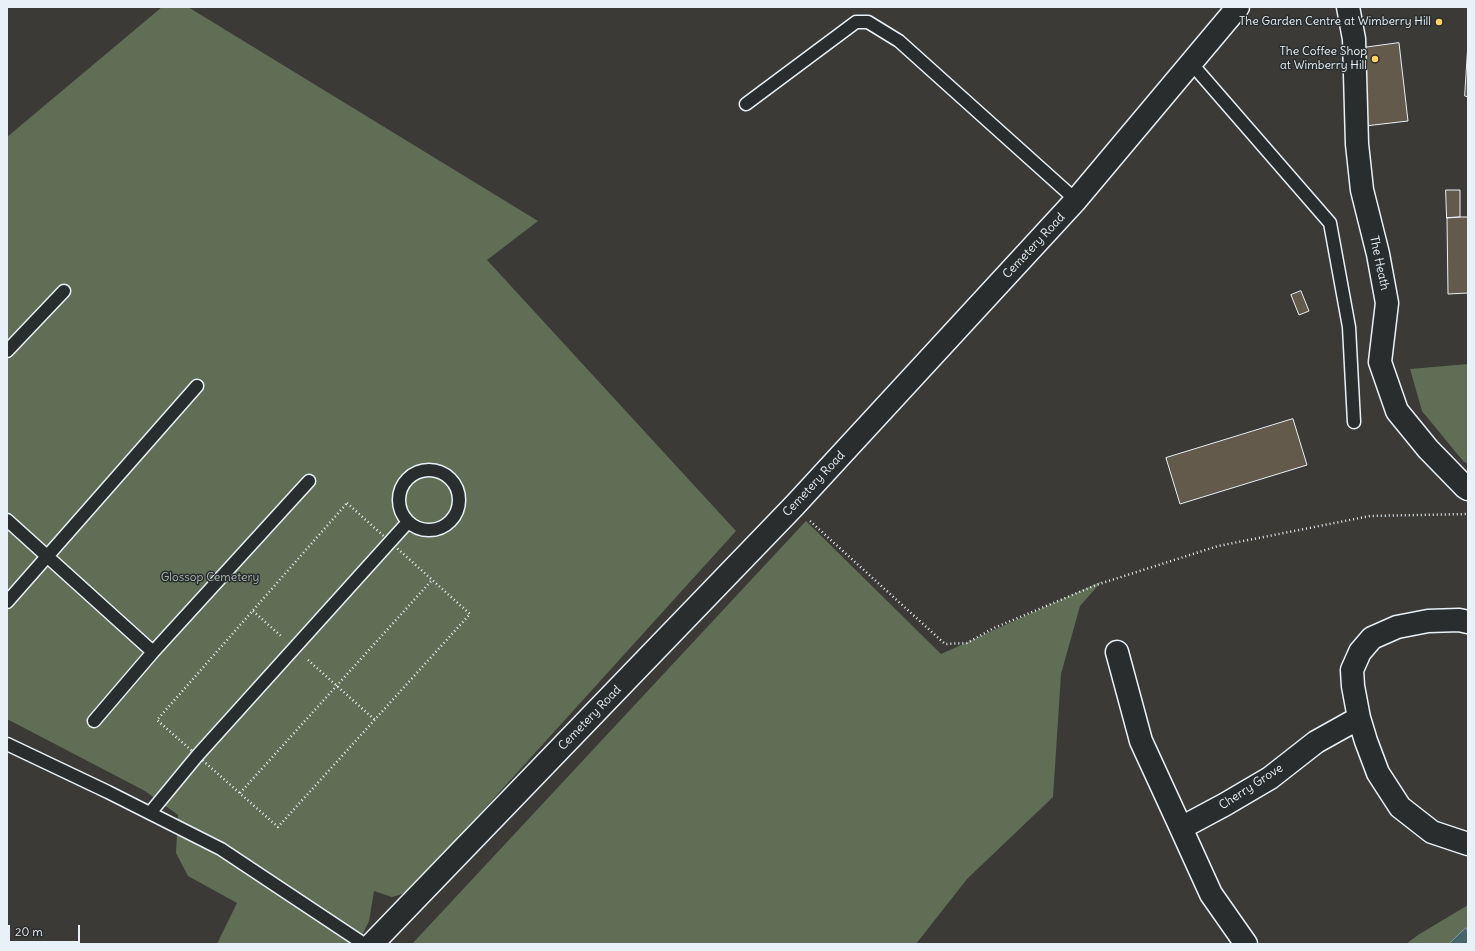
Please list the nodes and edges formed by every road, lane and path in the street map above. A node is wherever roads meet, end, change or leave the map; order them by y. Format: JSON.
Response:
{"nodes":[{"id":1,"x":1238,"y":7,"type":"edge"},
{"id":2,"x":1348,"y":7,"type":"edge"},
{"id":3,"x":1191,"y":63,"type":"junction"},
{"id":4,"x":746,"y":104,"type":"dead end"},
{"id":5,"x":1076,"y":200,"type":"junction"},
{"id":6,"x":64,"y":291,"type":"dead end"},
{"id":7,"x":7,"y":351,"type":"edge"},
{"id":8,"x":197,"y":386,"type":"dead end"},
{"id":9,"x":1354,"y":422,"type":"dead end"},
{"id":10,"x":309,"y":481,"type":"dead end"},
{"id":11,"x":1468,"y":489,"type":"edge"},
{"id":12,"x":794,"y":506,"type":"junction"},
{"id":13,"x":1468,"y":514,"type":"edge"},
{"id":14,"x":7,"y":520,"type":"edge"},
{"id":15,"x":408,"y":522,"type":"junction"},
{"id":16,"x":390,"y":542,"type":"junction"},
{"id":17,"x":48,"y":556,"type":"junction"},
{"id":18,"x":432,"y":580,"type":"junction"},
{"id":19,"x":7,"y":602,"type":"edge"},
{"id":20,"x":252,"y":611,"type":"junction"},
{"id":21,"x":1468,"y":622,"type":"edge"},
{"id":22,"x":294,"y":648,"type":"junction"},
{"id":23,"x":153,"y":652,"type":"junction"},
{"id":24,"x":1117,"y":652,"type":"dead end"},
{"id":25,"x":336,"y":686,"type":"junction"},
{"id":26,"x":1359,"y":718,"type":"junction"},
{"id":27,"x":375,"y":720,"type":"junction"},
{"id":28,"x":94,"y":721,"type":"dead end"},
{"id":29,"x":7,"y":744,"type":"edge"},
{"id":30,"x":197,"y":756,"type":"junction"},
{"id":31,"x":240,"y":793,"type":"junction"},
{"id":32,"x":150,"y":813,"type":"junction"},
{"id":33,"x":1181,"y":828,"type":"junction"},
{"id":34,"x":1468,"y":844,"type":"edge"},
{"id":35,"x":364,"y":944,"type":"edge"},
{"id":36,"x":372,"y":944,"type":"edge"},
{"id":37,"x":1246,"y":944,"type":"edge"}],
"edges":[{"from":1,"to":3,"type":"street","name":"Cemetery Road"},
{"from":2,"to":11,"type":"street","name":"The Heath"},
{"from":3,"to":5,"type":"street","name":"Cemetery Road"},
{"from":3,"to":9,"type":"lane"},
{"from":4,"to":5,"type":"lane"},
{"from":5,"to":12,"type":"street","name":"Cemetery Road"},
{"from":6,"to":7,"type":"lane"},
{"from":8,"to":17,"type":"lane"},
{"from":10,"to":23,"type":"lane"},
{"from":12,"to":13,"type":"path"},
{"from":12,"to":36,"type":"street","name":"Cemetery Road"},
{"from":14,"to":17,"type":"lane"},
{"from":15,"to":15,"type":"lane"},
{"from":15,"to":16,"type":"lane"},
{"from":16,"to":18,"type":"path"},
{"from":16,"to":20,"type":"path"},
{"from":16,"to":22,"type":"lane"},
{"from":17,"to":19,"type":"lane"},
{"from":17,"to":23,"type":"lane"},
{"from":18,"to":25,"type":"path"},
{"from":18,"to":27,"type":"path"},
{"from":20,"to":22,"type":"path"},
{"from":20,"to":30,"type":"path"},
{"from":21,"to":26,"type":"street"},
{"from":22,"to":25,"type":"path"},
{"from":22,"to":30,"type":"lane"},
{"from":23,"to":28,"type":"lane"},
{"from":24,"to":33,"type":"street"},
{"from":25,"to":27,"type":"path"},
{"from":25,"to":31,"type":"path"},
{"from":26,"to":33,"type":"street","name":"Cherry Grove"},
{"from":26,"to":34,"type":"street"},
{"from":27,"to":31,"type":"path"},
{"from":29,"to":32,"type":"lane"},
{"from":30,"to":31,"type":"path"},
{"from":30,"to":32,"type":"lane"},
{"from":32,"to":35,"type":"lane"},
{"from":33,"to":37,"type":"street"}]}
